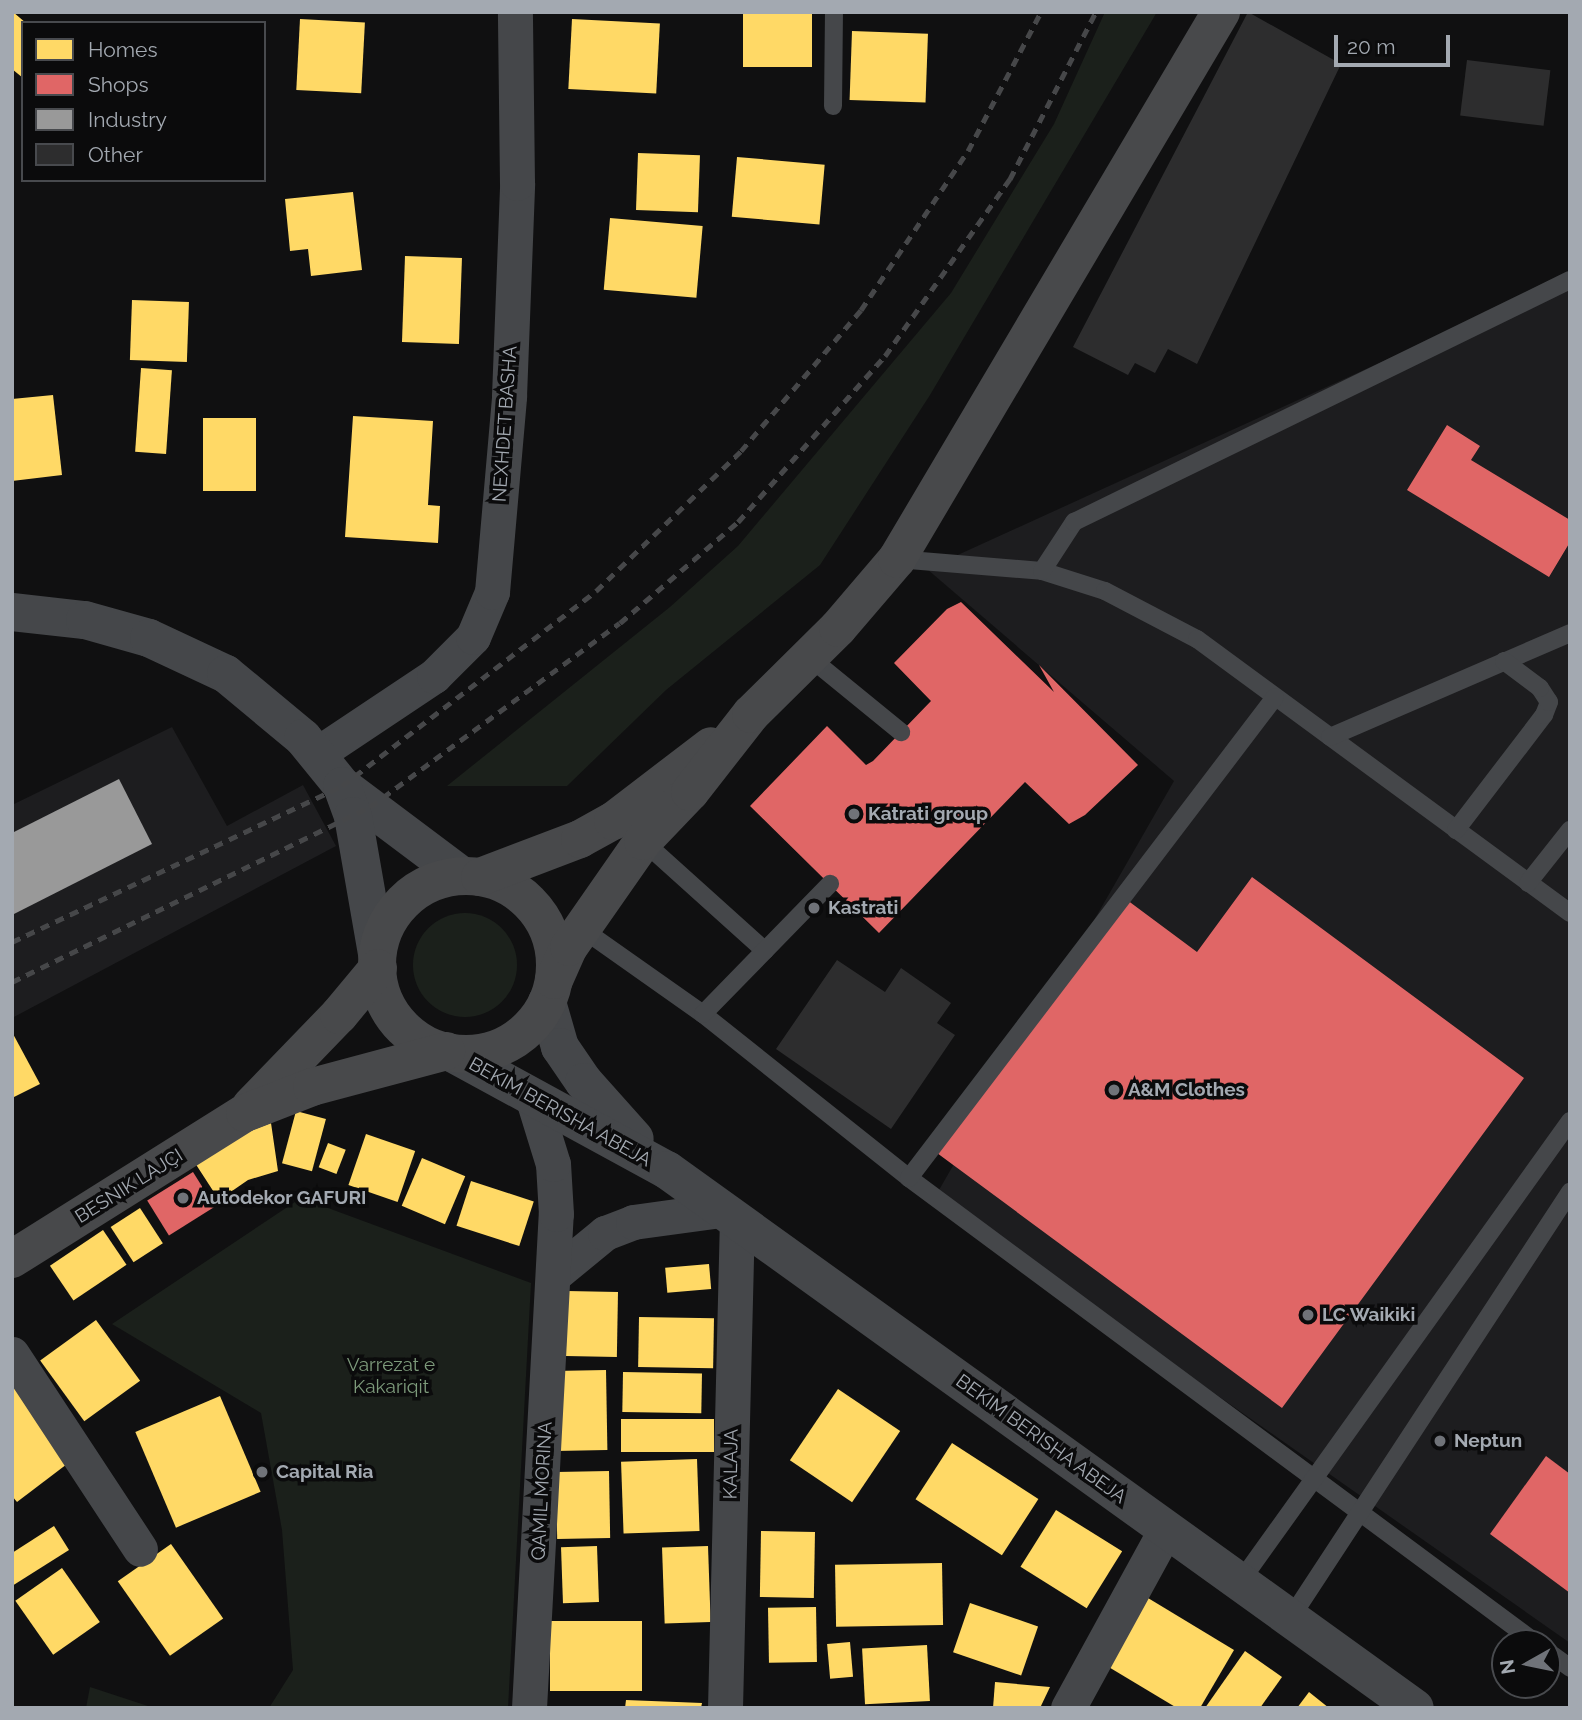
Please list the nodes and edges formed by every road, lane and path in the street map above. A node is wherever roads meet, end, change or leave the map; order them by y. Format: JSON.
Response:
{"nodes":[{"id":1,"x":515,"y":12,"type":"edge"},
{"id":2,"x":834,"y":12,"type":"edge"},
{"id":3,"x":1221,"y":12,"type":"edge"},
{"id":4,"x":833,"y":106,"type":"dead end"},
{"id":5,"x":1570,"y":280,"type":"edge"},
{"id":6,"x":897,"y":559,"type":"junction"},
{"id":7,"x":1042,"y":571,"type":"junction"},
{"id":8,"x":12,"y":612,"type":"edge"},
{"id":9,"x":1570,"y":633,"type":"edge"},
{"id":10,"x":809,"y":657,"type":"junction"},
{"id":11,"x":1504,"y":661,"type":"junction"},
{"id":12,"x":1275,"y":697,"type":"junction"},
{"id":13,"x":751,"y":715,"type":"junction"},
{"id":14,"x":901,"y":732,"type":"dead end"},
{"id":15,"x":1330,"y":737,"type":"junction"},
{"id":16,"x":317,"y":754,"type":"junction"},
{"id":17,"x":342,"y":786,"type":"junction"},
{"id":18,"x":1456,"y":830,"type":"junction"},
{"id":19,"x":1570,"y":830,"type":"edge"},
{"id":20,"x":643,"y":841,"type":"junction"},
{"id":21,"x":471,"y":876,"type":"junction"},
{"id":22,"x":1528,"y":883,"type":"junction"},
{"id":23,"x":830,"y":884,"type":"dead end"},
{"id":24,"x":1570,"y":913,"type":"edge"},
{"id":25,"x":581,"y":928,"type":"junction"},
{"id":26,"x":765,"y":951,"type":"junction"},
{"id":27,"x":378,"y":961,"type":"junction"},
{"id":28,"x":550,"y":991,"type":"junction"},
{"id":29,"x":703,"y":1014,"type":"junction"},
{"id":30,"x":450,"y":1053,"type":"junction"},
{"id":31,"x":533,"y":1096,"type":"junction"},
{"id":32,"x":245,"y":1113,"type":"junction"},
{"id":33,"x":1570,"y":1121,"type":"edge"},
{"id":34,"x":667,"y":1170,"type":"junction"},
{"id":35,"x":909,"y":1178,"type":"junction"},
{"id":36,"x":1570,"y":1192,"type":"edge"},
{"id":37,"x":729,"y":1215,"type":"junction"},
{"id":38,"x":12,"y":1259,"type":"edge"},
{"id":39,"x":555,"y":1274,"type":"junction"},
{"id":40,"x":12,"y":1354,"type":"edge"},
{"id":41,"x":1316,"y":1481,"type":"junction"},
{"id":42,"x":1360,"y":1513,"type":"junction"},
{"id":43,"x":1166,"y":1529,"type":"junction"},
{"id":44,"x":140,"y":1549,"type":"dead end"},
{"id":45,"x":1240,"y":1582,"type":"junction"},
{"id":46,"x":1290,"y":1619,"type":"junction"},
{"id":47,"x":1517,"y":1629,"type":"edge"},
{"id":48,"x":529,"y":1708,"type":"edge"},
{"id":49,"x":725,"y":1708,"type":"edge"},
{"id":50,"x":1068,"y":1708,"type":"edge"},
{"id":51,"x":1415,"y":1708,"type":"edge"}],
"edges":[{"from":1,"to":16,"type":"street","name":"NEXHDET BASHA"},
{"from":2,"to":4,"type":"lane"},
{"from":3,"to":6,"type":"main road"},
{"from":5,"to":7,"type":"lane"},
{"from":6,"to":7,"type":"lane"},
{"from":6,"to":10,"type":"main road"},
{"from":7,"to":12,"type":"lane"},
{"from":8,"to":16,"type":"street"},
{"from":9,"to":11,"type":"lane"},
{"from":10,"to":13,"type":"main road"},
{"from":10,"to":14,"type":"lane"},
{"from":11,"to":15,"type":"lane"},
{"from":11,"to":18,"type":"lane"},
{"from":12,"to":15,"type":"lane"},
{"from":12,"to":35,"type":"lane"},
{"from":13,"to":20,"type":"main road"},
{"from":13,"to":21,"type":"main road"},
{"from":15,"to":18,"type":"lane"},
{"from":16,"to":17,"type":"street"},
{"from":17,"to":21,"type":"street"},
{"from":17,"to":27,"type":"street"},
{"from":18,"to":22,"type":"lane"},
{"from":19,"to":22,"type":"lane"},
{"from":20,"to":25,"type":"main road"},
{"from":20,"to":26,"type":"lane"},
{"from":21,"to":27,"type":"main road"},
{"from":21,"to":28,"type":"main road"},
{"from":22,"to":24,"type":"lane"},
{"from":23,"to":26,"type":"lane"},
{"from":25,"to":28,"type":"main road"},
{"from":25,"to":29,"type":"lane"},
{"from":26,"to":29,"type":"lane"},
{"from":27,"to":30,"type":"main road"},
{"from":27,"to":32,"type":"main road","name":"BESNIK LAJÇI"},
{"from":28,"to":30,"type":"main road"},
{"from":28,"to":34,"type":"street","name":"BEKIM BERISHA ABEJA"},
{"from":29,"to":35,"type":"lane"},
{"from":30,"to":31,"type":"street","name":"BEKIM BERISHA ABEJA"},
{"from":30,"to":32,"type":"main road","name":"BESNIK LAJÇI"},
{"from":31,"to":34,"type":"street","name":"BEKIM BERISHA ABEJA"},
{"from":31,"to":39,"type":"street","name":"QAMIL MORINA"},
{"from":32,"to":38,"type":"main road","name":"BESNIK LAJÇI"},
{"from":33,"to":41,"type":"lane"},
{"from":34,"to":37,"type":"street","name":"BEKIM BERISHA ABEJA"},
{"from":35,"to":41,"type":"lane"},
{"from":36,"to":42,"type":"lane"},
{"from":37,"to":39,"type":"street"},
{"from":37,"to":43,"type":"street","name":"BEKIM BERISHA ABEJA"},
{"from":37,"to":49,"type":"street","name":"KALAJA"},
{"from":39,"to":48,"type":"street","name":"QAMIL MORINA"},
{"from":40,"to":44,"type":"street"},
{"from":41,"to":42,"type":"lane"},
{"from":41,"to":45,"type":"lane"},
{"from":42,"to":46,"type":"lane"},
{"from":42,"to":47,"type":"lane"},
{"from":43,"to":45,"type":"street","name":"BEKIM BERISHA ABEJA"},
{"from":43,"to":50,"type":"street"},
{"from":45,"to":46,"type":"street","name":"BEKIM BERISHA ABEJA"},
{"from":46,"to":51,"type":"street","name":"BEKIM BERISHA ABEJA"}]}
